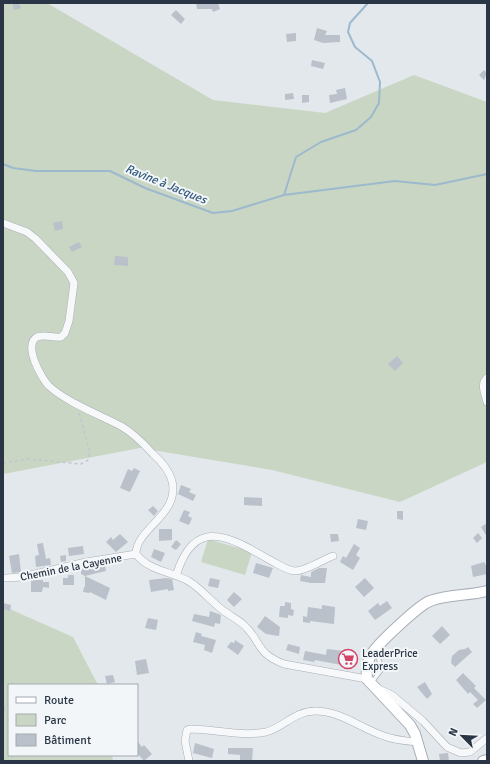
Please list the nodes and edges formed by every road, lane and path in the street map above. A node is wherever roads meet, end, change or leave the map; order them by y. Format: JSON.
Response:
{"nodes":[{"id":1,"x":3,"y":223,"type":"edge"},
{"id":2,"x":487,"y":378,"type":"edge"},
{"id":3,"x":487,"y":402,"type":"edge"},
{"id":4,"x":77,"y":404,"type":"junction"},
{"id":5,"x":3,"y":463,"type":"edge"},
{"id":6,"x":136,"y":554,"type":"junction"},
{"id":7,"x":333,"y":556,"type":"dead end"},
{"id":8,"x":176,"y":576,"type":"junction"},
{"id":9,"x":6,"y":578,"type":"dead end"},
{"id":10,"x":487,"y":591,"type":"edge"},
{"id":11,"x":375,"y":650,"type":"junction"},
{"id":12,"x":371,"y":683,"type":"junction"},
{"id":13,"x":487,"y":738,"type":"edge"},
{"id":14,"x":417,"y":742,"type":"junction"},
{"id":15,"x":487,"y":760,"type":"edge"},
{"id":16,"x":189,"y":761,"type":"edge"},
{"id":17,"x":423,"y":761,"type":"edge"},
{"id":18,"x":483,"y":761,"type":"edge"}],
"edges":[{"from":1,"to":4,"type":"street"},
{"from":2,"to":3,"type":"street"},
{"from":4,"to":5,"type":"path"},
{"from":4,"to":6,"type":"street"},
{"from":6,"to":8,"type":"street"},
{"from":6,"to":9,"type":"street","name":"Chemin de la Cayenne"},
{"from":7,"to":8,"type":"street"},
{"from":8,"to":12,"type":"street"},
{"from":10,"to":11,"type":"main road"},
{"from":11,"to":12,"type":"main road"},
{"from":11,"to":12,"type":"lane"},
{"from":12,"to":13,"type":"street"},
{"from":12,"to":14,"type":"main road"},
{"from":14,"to":16,"type":"street"},
{"from":14,"to":17,"type":"main road"},
{"from":15,"to":18,"type":"main road"}]}
